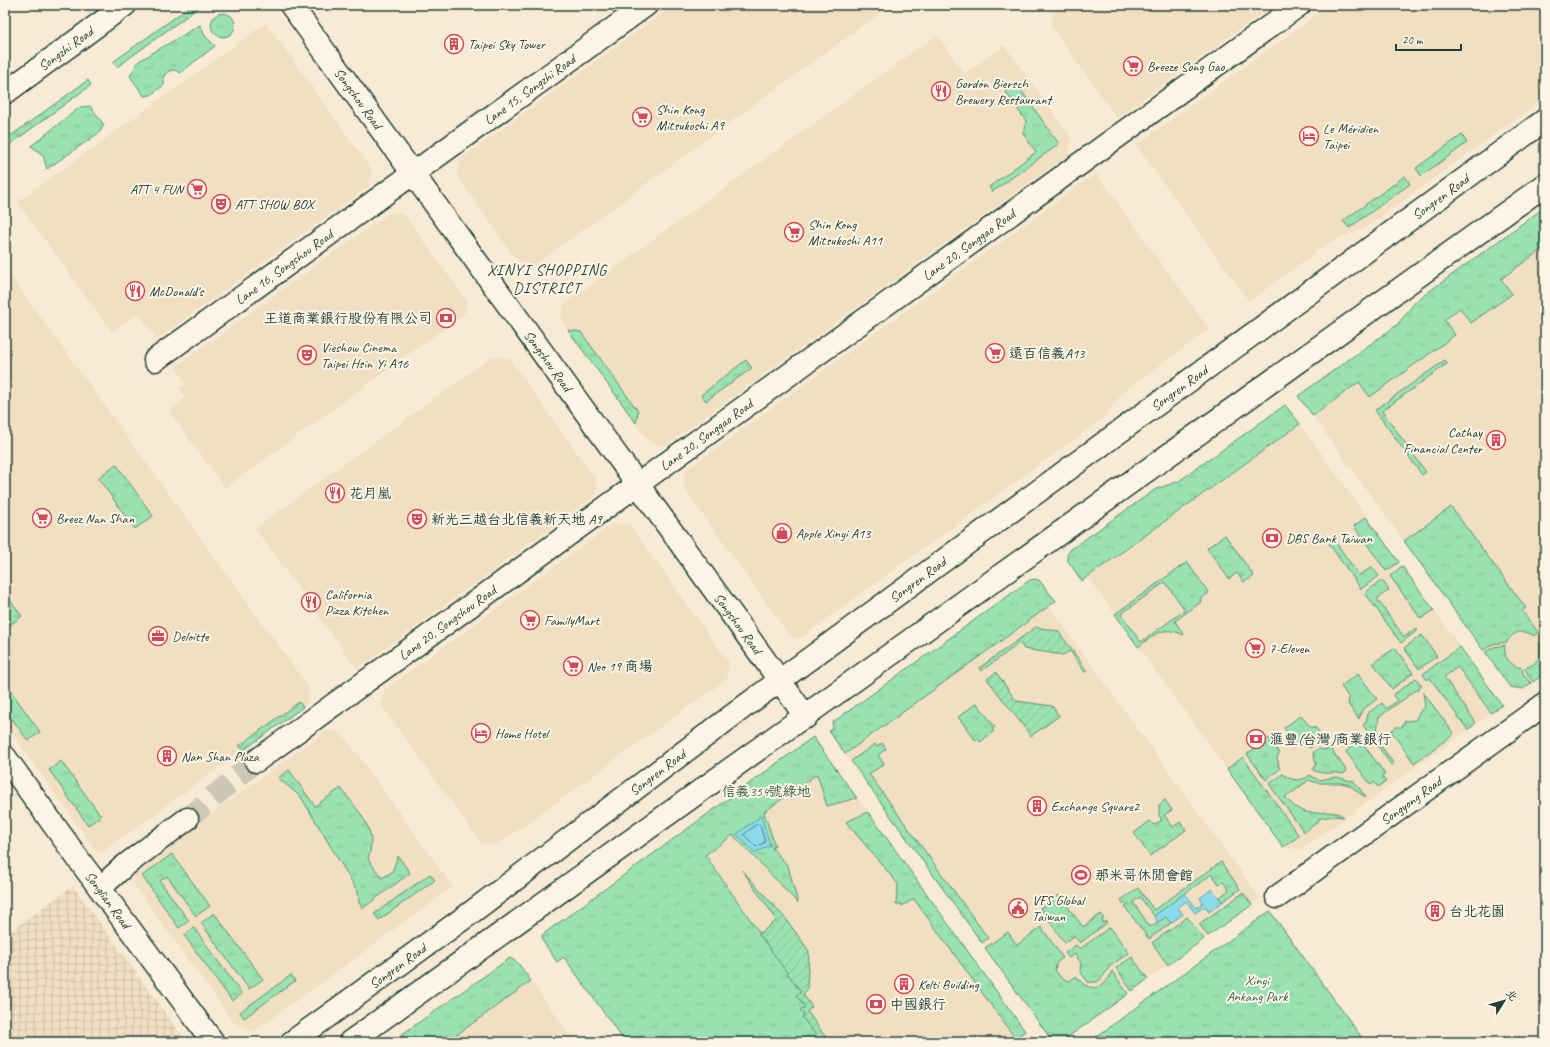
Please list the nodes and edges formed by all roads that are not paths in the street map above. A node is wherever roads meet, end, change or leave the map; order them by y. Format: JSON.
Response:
{"nodes":[{"id":1,"x":125,"y":5,"type":"edge"},
{"id":2,"x":291,"y":5,"type":"edge"},
{"id":3,"x":646,"y":5,"type":"edge"},
{"id":4,"x":1298,"y":5,"type":"edge"},
{"id":5,"x":5,"y":93,"type":"edge"},
{"id":6,"x":1545,"y":120,"type":"edge"},
{"id":7,"x":413,"y":174,"type":"junction"},
{"id":8,"x":1545,"y":185,"type":"edge"},
{"id":9,"x":155,"y":360,"type":"dead end"},
{"id":10,"x":638,"y":485,"type":"junction"},
{"id":11,"x":780,"y":681,"type":"junction"},
{"id":12,"x":1545,"y":704,"type":"edge"},
{"id":13,"x":806,"y":717,"type":"junction"},
{"id":14,"x":5,"y":757,"type":"edge"},
{"id":15,"x":256,"y":761,"type":"tunnel mouth"},
{"id":16,"x":187,"y":820,"type":"tunnel mouth"},
{"id":17,"x":100,"y":888,"type":"junction"},
{"id":18,"x":1277,"y":897,"type":"dead end"},
{"id":19,"x":213,"y":1042,"type":"edge"},
{"id":20,"x":292,"y":1042,"type":"edge"},
{"id":21,"x":350,"y":1042,"type":"edge"}],
"edges":[{"from":1,"to":5,"type":"street","name":"Songzhi Road"},
{"from":2,"to":7,"type":"street","name":"Songshou Road"},
{"from":3,"to":7,"type":"street","name":"Lane 15, Songzhi Road"},
{"from":4,"to":10,"type":"street","name":"Lane 20, Songgao Road"},
{"from":6,"to":11,"type":"street","name":"Songren Road"},
{"from":7,"to":9,"type":"street","name":"Lane 16, Songshou Road"},
{"from":7,"to":10,"type":"street","name":"Songshou Road"},
{"from":8,"to":13,"type":"street"},
{"from":10,"to":11,"type":"street","name":"Songshou Road"},
{"from":10,"to":15,"type":"street","name":"Lane 20, Songshou Road"},
{"from":11,"to":13,"type":"street","name":"Songshou Road"},
{"from":11,"to":20,"type":"street","name":"Songren Road"},
{"from":12,"to":18,"type":"street","name":"Songyong Road"},
{"from":13,"to":21,"type":"street"},
{"from":14,"to":17,"type":"street","name":"Songlian Road"},
{"from":16,"to":17,"type":"street"},
{"from":17,"to":19,"type":"street","name":"Songlian Road"}]}
